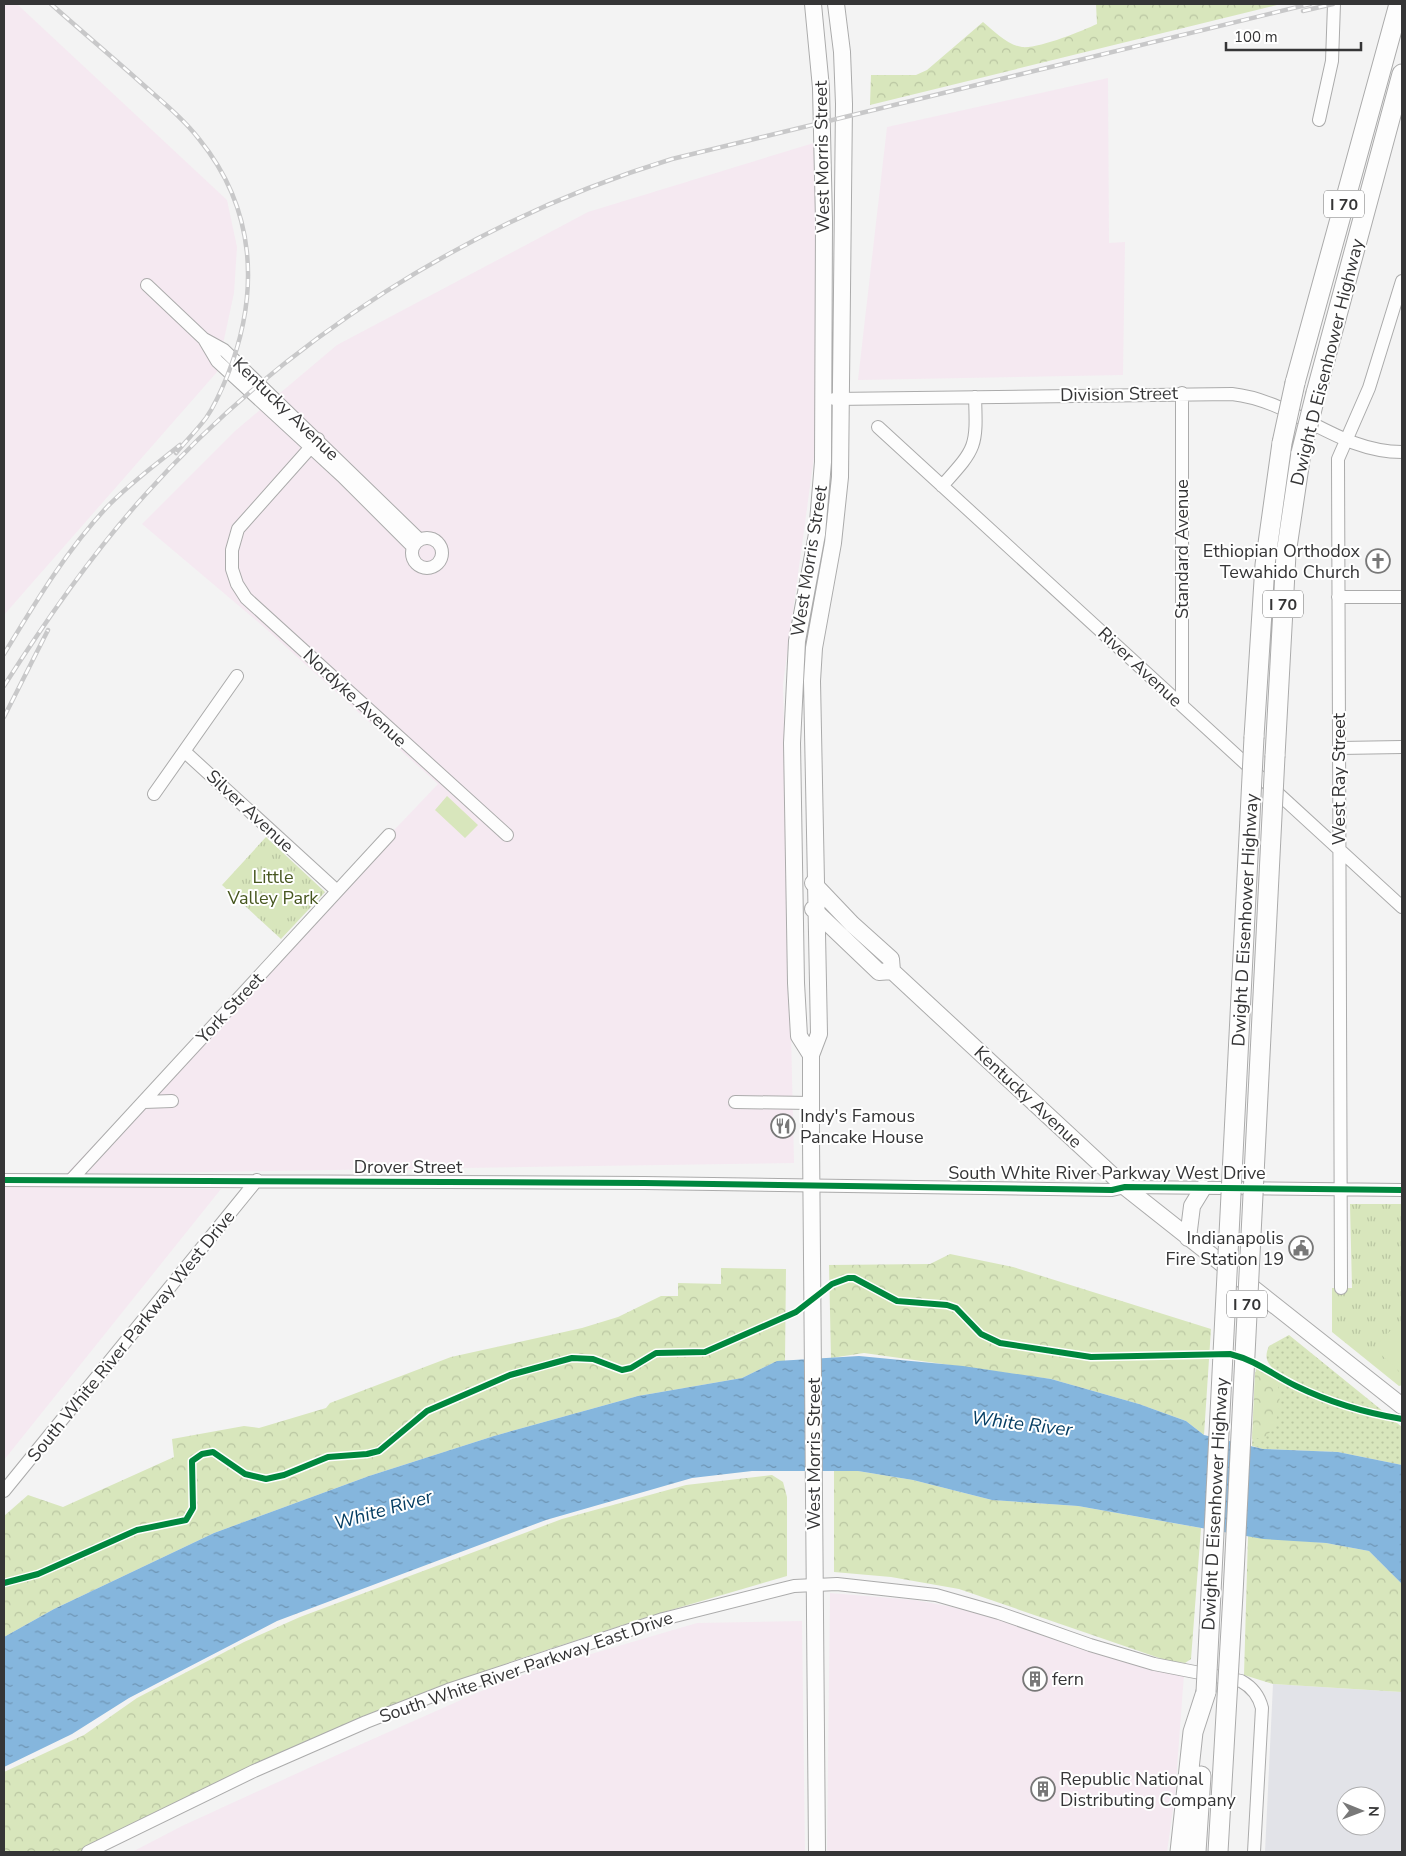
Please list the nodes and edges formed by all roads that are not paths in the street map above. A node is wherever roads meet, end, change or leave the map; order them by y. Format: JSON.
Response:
{"nodes":[{"id":1,"x":813,"y":4,"type":"edge"},
{"id":2,"x":836,"y":4,"type":"edge"},
{"id":3,"x":1334,"y":4,"type":"edge"},
{"id":4,"x":1399,"y":4,"type":"edge"},
{"id":5,"x":1402,"y":74,"type":"edge"},
{"id":6,"x":1319,"y":120,"type":"dead end"},
{"id":7,"x":1402,"y":281,"type":"edge"},
{"id":8,"x":147,"y":285,"type":"dead end"},
{"id":9,"x":1398,"y":311,"type":"edge"},
{"id":10,"x":1182,"y":393,"type":"junction"},
{"id":11,"x":975,"y":397,"type":"junction"},
{"id":12,"x":824,"y":399,"type":"junction"},
{"id":13,"x":841,"y":399,"type":"junction"},
{"id":14,"x":878,"y":427,"type":"dead end"},
{"id":15,"x":1344,"y":441,"type":"junction"},
{"id":16,"x":314,"y":443,"type":"junction"},
{"id":17,"x":1402,"y":452,"type":"edge"},
{"id":18,"x":942,"y":486,"type":"junction"},
{"id":19,"x":820,"y":505,"type":"junction"},
{"id":20,"x":416,"y":543,"type":"dead end"},
{"id":21,"x":825,"y":588,"type":"junction"},
{"id":22,"x":1402,"y":597,"type":"edge"},
{"id":23,"x":1338,"y":598,"type":"junction"},
{"id":24,"x":804,"y":603,"type":"junction"},
{"id":25,"x":237,"y":676,"type":"dead end"},
{"id":26,"x":812,"y":702,"type":"junction"},
{"id":27,"x":1182,"y":705,"type":"junction"},
{"id":28,"x":1402,"y":747,"type":"edge"},
{"id":29,"x":1340,"y":748,"type":"junction"},
{"id":30,"x":185,"y":752,"type":"junction"},
{"id":31,"x":154,"y":794,"type":"dead end"},
{"id":32,"x":389,"y":835,"type":"dead end"},
{"id":33,"x":507,"y":835,"type":"dead end"},
{"id":34,"x":1339,"y":849,"type":"junction"},
{"id":35,"x":792,"y":861,"type":"junction"},
{"id":36,"x":816,"y":886,"type":"junction"},
{"id":37,"x":793,"y":890,"type":"junction"},
{"id":38,"x":337,"y":892,"type":"junction"},
{"id":39,"x":1402,"y":907,"type":"edge"},
{"id":40,"x":816,"y":913,"type":"junction"},
{"id":41,"x":845,"y":941,"type":"junction"},
{"id":42,"x":817,"y":956,"type":"junction"},
{"id":43,"x":892,"y":971,"type":"junction"},
{"id":44,"x":811,"y":1055,"type":"junction"},
{"id":45,"x":172,"y":1101,"type":"dead end"},
{"id":46,"x":144,"y":1102,"type":"junction"},
{"id":47,"x":735,"y":1102,"type":"dead end"},
{"id":48,"x":811,"y":1103,"type":"junction"},
{"id":49,"x":4,"y":1180,"type":"edge"},
{"id":50,"x":71,"y":1180,"type":"junction"},
{"id":51,"x":258,"y":1180,"type":"junction"},
{"id":52,"x":811,"y":1186,"type":"junction"},
{"id":53,"x":1125,"y":1187,"type":"junction"},
{"id":54,"x":1203,"y":1188,"type":"junction"},
{"id":55,"x":1342,"y":1190,"type":"junction"},
{"id":56,"x":1402,"y":1190,"type":"edge"},
{"id":57,"x":1188,"y":1238,"type":"junction"},
{"id":58,"x":1342,"y":1288,"type":"dead end"},
{"id":59,"x":1396,"y":1401,"type":"edge"},
{"id":60,"x":4,"y":1491,"type":"edge"},
{"id":61,"x":814,"y":1578,"type":"junction"},
{"id":62,"x":1233,"y":1594,"type":"junction"},
{"id":63,"x":1206,"y":1692,"type":"junction"},
{"id":64,"x":88,"y":1852,"type":"edge"},
{"id":65,"x":817,"y":1852,"type":"edge"},
{"id":66,"x":1180,"y":1852,"type":"edge"},
{"id":67,"x":1196,"y":1852,"type":"edge"},
{"id":68,"x":1218,"y":1852,"type":"edge"},
{"id":69,"x":1231,"y":1852,"type":"edge"},
{"id":70,"x":1254,"y":1852,"type":"edge"}],
"edges":[{"from":1,"to":12,"type":"main road","name":"West Morris Street"},
{"from":2,"to":13,"type":"main road","name":"West Morris Street"},
{"from":3,"to":6,"type":"street"},
{"from":4,"to":63,"type":"highway","name":"Dwight D Eisenhower Highway","number":"I 70","bridge":true},
{"from":5,"to":62,"type":"highway","name":"Dwight D Eisenhower Highway","number":"I 70","bridge":true},
{"from":7,"to":9,"type":"street","name":"West Ray Street"},
{"from":8,"to":16,"type":"street","name":"Kentucky Avenue"},
{"from":9,"to":15,"type":"street","name":"West Ray Street"},
{"from":10,"to":11,"type":"street","name":"Division Street"},
{"from":10,"to":15,"type":"street","name":"Division Street"},
{"from":10,"to":27,"type":"street","name":"Standard Avenue"},
{"from":11,"to":13,"type":"street","name":"Division Street"},
{"from":11,"to":18,"type":"street"},
{"from":12,"to":13,"type":"street","name":"Division Street"},
{"from":12,"to":19,"type":"main road","name":"West Morris Street"},
{"from":13,"to":21,"type":"main road","name":"West Morris Street"},
{"from":14,"to":18,"type":"street","name":"River Avenue"},
{"from":15,"to":17,"type":"street","name":"Division Street"},
{"from":15,"to":23,"type":"street","name":"West Ray Street"},
{"from":16,"to":20,"type":"street","name":"Kentucky Avenue"},
{"from":16,"to":33,"type":"street","name":"Nordyke Avenue"},
{"from":18,"to":27,"type":"street","name":"River Avenue"},
{"from":19,"to":21,"type":"main road"},
{"from":19,"to":24,"type":"main road","name":"West Morris Street"},
{"from":21,"to":26,"type":"main road","name":"West Morris Street"},
{"from":22,"to":23,"type":"street"},
{"from":23,"to":29,"type":"street","name":"West Ray Street"},
{"from":24,"to":26,"type":"main road"},
{"from":24,"to":35,"type":"main road","name":"West Morris Street"},
{"from":25,"to":30,"type":"street"},
{"from":26,"to":36,"type":"main road","name":"West Morris Street"},
{"from":27,"to":34,"type":"street","name":"River Avenue"},
{"from":28,"to":29,"type":"street"},
{"from":29,"to":34,"type":"street","name":"West Ray Street"},
{"from":30,"to":31,"type":"street"},
{"from":30,"to":38,"type":"street","name":"Silver Avenue"},
{"from":32,"to":38,"type":"street","name":"York Street"},
{"from":34,"to":39,"type":"street","name":"River Avenue"},
{"from":34,"to":55,"type":"street","name":"West Ray Street"},
{"from":35,"to":36,"type":"main road","name":"Kentucky Avenue"},
{"from":35,"to":37,"type":"main road","name":"West Morris Street"},
{"from":36,"to":40,"type":"main road","name":"West Morris Street"},
{"from":36,"to":43,"type":"main road","name":"Kentucky Avenue"},
{"from":37,"to":40,"type":"main road","name":"Kentucky Avenue"},
{"from":37,"to":44,"type":"main road","name":"West Morris Street"},
{"from":38,"to":46,"type":"street","name":"York Street"},
{"from":40,"to":41,"type":"main road","name":"Kentucky Avenue"},
{"from":40,"to":42,"type":"main road","name":"West Morris Street"},
{"from":41,"to":42,"type":"main road"},
{"from":41,"to":43,"type":"main road","name":"Kentucky Avenue"},
{"from":42,"to":44,"type":"main road","name":"West Morris Street"},
{"from":43,"to":53,"type":"main road","name":"Kentucky Avenue"},
{"from":44,"to":48,"type":"main road","name":"West Morris Street"},
{"from":45,"to":46,"type":"street"},
{"from":46,"to":50,"type":"street","name":"York Street"},
{"from":47,"to":48,"type":"street"},
{"from":48,"to":52,"type":"main road","name":"West Morris Street"},
{"from":49,"to":50,"type":"street","name":"Drover Street"},
{"from":50,"to":51,"type":"street","name":"Drover Street"},
{"from":51,"to":52,"type":"street","name":"Drover Street"},
{"from":51,"to":60,"type":"street","name":"South White River Parkway West Drive"},
{"from":52,"to":53,"type":"street","name":"South White River Parkway West Drive"},
{"from":52,"to":61,"type":"main road","name":"West Morris Street"},
{"from":53,"to":54,"type":"street","name":"South White River Parkway West Drive"},
{"from":53,"to":57,"type":"main road","name":"Kentucky Avenue"},
{"from":54,"to":55,"type":"street","name":"South White River Parkway West Drive"},
{"from":54,"to":57,"type":"main road"},
{"from":55,"to":56,"type":"street","name":"South White River Parkway West Drive"},
{"from":55,"to":58,"type":"street","name":"West Ray Street"},
{"from":57,"to":59,"type":"main road","name":"Kentucky Avenue"},
{"from":61,"to":64,"type":"street","name":"South White River Parkway East Drive"},
{"from":61,"to":65,"type":"main road","name":"West Morris Street"},
{"from":61,"to":70,"type":"street","name":"South White River Parkway East Drive"},
{"from":62,"to":68,"type":"highway","name":"Dwight D Eisenhower Highway","number":"I 70","bridge":true},
{"from":62,"to":69,"type":"highway","bridge":true},
{"from":63,"to":66,"type":"highway"},
{"from":63,"to":67,"type":"highway","name":"Dwight D Eisenhower Highway","number":"I 70"}]}
